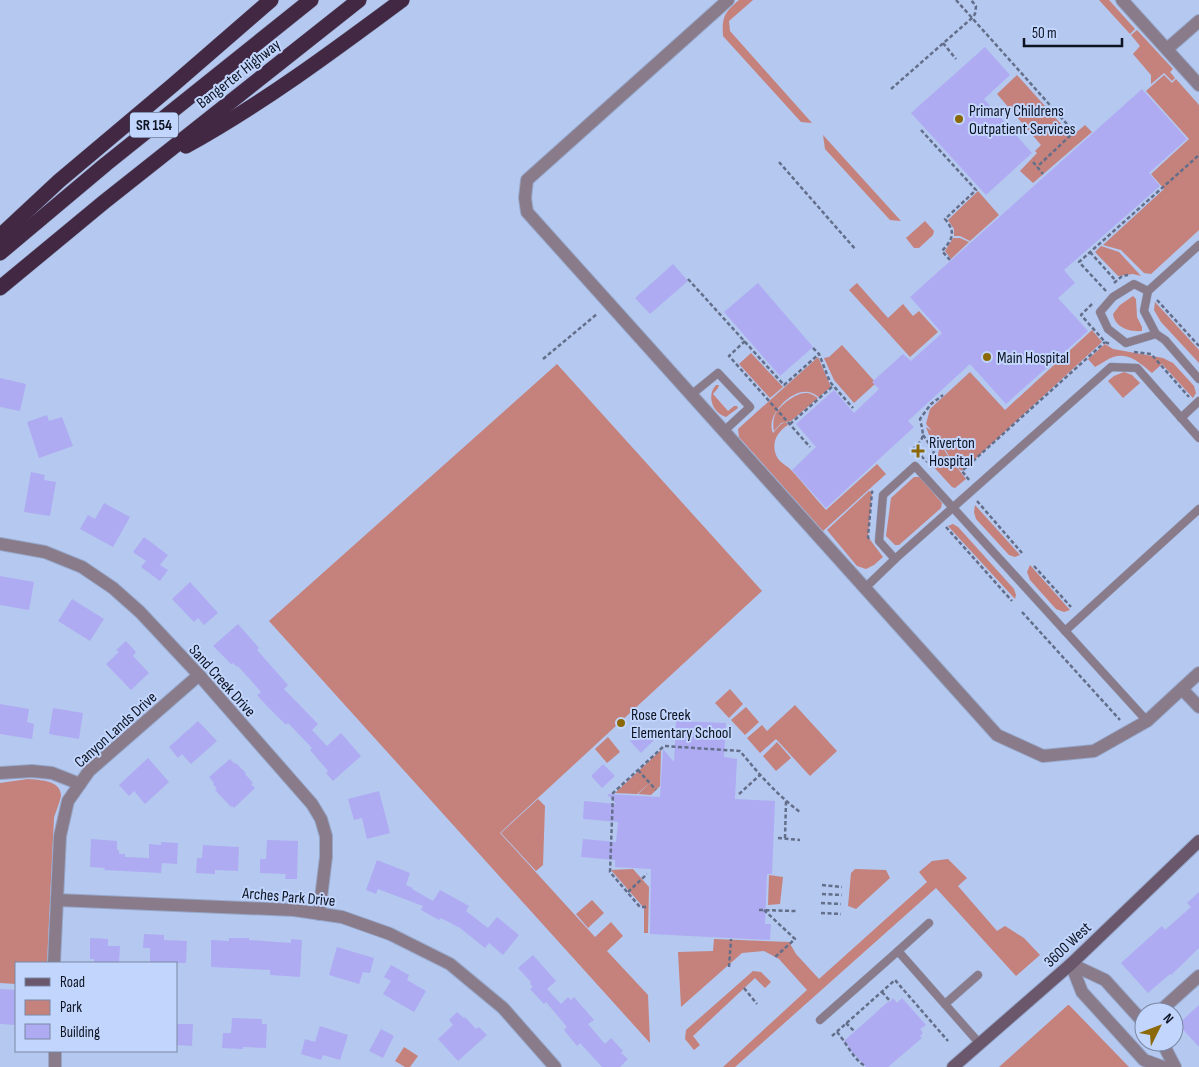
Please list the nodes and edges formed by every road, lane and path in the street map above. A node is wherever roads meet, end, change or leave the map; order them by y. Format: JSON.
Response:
{"nodes":[{"id":1,"x":271,"y":0,"type":"edge"},
{"id":2,"x":311,"y":0,"type":"edge"},
{"id":3,"x":359,"y":0,"type":"edge"},
{"id":4,"x":402,"y":0,"type":"edge"},
{"id":5,"x":728,"y":0,"type":"edge"},
{"id":6,"x":956,"y":0,"type":"edge"},
{"id":7,"x":971,"y":0,"type":"edge"},
{"id":8,"x":1122,"y":0,"type":"edge"},
{"id":9,"x":972,"y":18,"type":"junction"},
{"id":10,"x":1199,"y":21,"type":"edge"},
{"id":11,"x":943,"y":44,"type":"junction"},
{"id":12,"x":1167,"y":49,"type":"junction"},
{"id":13,"x":956,"y":59,"type":"dead end"},
{"id":14,"x":1199,"y":85,"type":"edge"},
{"id":15,"x":891,"y":89,"type":"dead end"},
{"id":16,"x":921,"y":130,"type":"dead end"},
{"id":17,"x":1199,"y":155,"type":"edge"},
{"id":18,"x":779,"y":162,"type":"dead end"},
{"id":19,"x":1033,"y":162,"type":"dead end"},
{"id":20,"x":150,"y":166,"type":"junction"},
{"id":21,"x":1037,"y":167,"type":"junction"},
{"id":22,"x":1044,"y":174,"type":"dead end"},
{"id":23,"x":0,"y":236,"type":"edge"},
{"id":24,"x":1199,"y":245,"type":"edge"},
{"id":25,"x":856,"y":250,"type":"dead end"},
{"id":26,"x":1090,"y":252,"type":"junction"},
{"id":27,"x":0,"y":253,"type":"edge"},
{"id":28,"x":950,"y":260,"type":"dead end"},
{"id":29,"x":688,"y":279,"type":"dead end"},
{"id":30,"x":1117,"y":281,"type":"dead end"},
{"id":31,"x":0,"y":288,"type":"edge"},
{"id":32,"x":1106,"y":291,"type":"dead end"},
{"id":33,"x":1148,"y":291,"type":"junction"},
{"id":34,"x":1157,"y":300,"type":"dead end"},
{"id":35,"x":597,"y":314,"type":"dead end"},
{"id":36,"x":1081,"y":315,"type":"dead end"},
{"id":37,"x":1156,"y":334,"type":"junction"},
{"id":38,"x":744,"y":341,"type":"junction"},
{"id":39,"x":1105,"y":342,"type":"junction"},
{"id":40,"x":1113,"y":346,"type":"dead end"},
{"id":41,"x":1199,"y":346,"type":"edge"},
{"id":42,"x":814,"y":348,"type":"dead end"},
{"id":43,"x":1132,"y":352,"type":"dead end"},
{"id":44,"x":820,"y":354,"type":"junction"},
{"id":45,"x":543,"y":359,"type":"dead end"},
{"id":46,"x":1199,"y":379,"type":"edge"},
{"id":47,"x":833,"y":386,"type":"junction"},
{"id":48,"x":691,"y":395,"type":"junction"},
{"id":49,"x":943,"y":395,"type":"dead end"},
{"id":50,"x":1195,"y":400,"type":"edge"},
{"id":51,"x":853,"y":408,"type":"dead end"},
{"id":52,"x":1181,"y":418,"type":"junction"},
{"id":53,"x":790,"y":424,"type":"junction"},
{"id":54,"x":724,"y":431,"type":"junction"},
{"id":55,"x":923,"y":435,"type":"junction"},
{"id":56,"x":1199,"y":438,"type":"edge"},
{"id":57,"x":810,"y":447,"type":"dead end"},
{"id":58,"x":914,"y":448,"type":"dead end"},
{"id":59,"x":926,"y":462,"type":"dead end"},
{"id":60,"x":964,"y":484,"type":"dead end"},
{"id":61,"x":977,"y":501,"type":"dead end"},
{"id":62,"x":953,"y":507,"type":"junction"},
{"id":63,"x":1199,"y":509,"type":"edge"},
{"id":64,"x":946,"y":527,"type":"dead end"},
{"id":65,"x":0,"y":544,"type":"edge"},
{"id":66,"x":1022,"y":552,"type":"dead end"},
{"id":67,"x":895,"y":560,"type":"junction"},
{"id":68,"x":1034,"y":566,"type":"dead end"},
{"id":69,"x":865,"y":588,"type":"junction"},
{"id":70,"x":1012,"y":601,"type":"dead end"},
{"id":71,"x":1071,"y":607,"type":"dead end"},
{"id":72,"x":1022,"y":612,"type":"dead end"},
{"id":73,"x":1065,"y":631,"type":"junction"},
{"id":74,"x":1199,"y":673,"type":"edge"},
{"id":75,"x":199,"y":675,"type":"junction"},
{"id":76,"x":1182,"y":689,"type":"junction"},
{"id":77,"x":1199,"y":707,"type":"edge"},
{"id":78,"x":1120,"y":720,"type":"dead end"},
{"id":79,"x":1147,"y":721,"type":"junction"},
{"id":80,"x":638,"y":770,"type":"junction"},
{"id":81,"x":0,"y":773,"type":"edge"},
{"id":82,"x":760,"y":775,"type":"junction"},
{"id":83,"x":80,"y":784,"type":"junction"},
{"id":84,"x":656,"y":790,"type":"dead end"},
{"id":85,"x":739,"y":794,"type":"dead end"},
{"id":86,"x":786,"y":801,"type":"junction"},
{"id":87,"x":800,"y":812,"type":"dead end"},
{"id":88,"x":778,"y":838,"type":"dead end"},
{"id":89,"x":785,"y":838,"type":"junction"},
{"id":90,"x":800,"y":840,"type":"dead end"},
{"id":91,"x":1199,"y":841,"type":"edge"},
{"id":92,"x":647,"y":874,"type":"dead end"},
{"id":93,"x":822,"y":885,"type":"dead end"},
{"id":94,"x":842,"y":887,"type":"dead end"},
{"id":95,"x":628,"y":892,"type":"junction"},
{"id":96,"x":822,"y":894,"type":"dead end"},
{"id":97,"x":842,"y":895,"type":"dead end"},
{"id":98,"x":57,"y":900,"type":"junction"},
{"id":99,"x":821,"y":903,"type":"dead end"},
{"id":100,"x":841,"y":904,"type":"dead end"},
{"id":101,"x":646,"y":908,"type":"dead end"},
{"id":102,"x":759,"y":910,"type":"dead end"},
{"id":103,"x":764,"y":910,"type":"junction"},
{"id":104,"x":796,"y":911,"type":"dead end"},
{"id":105,"x":821,"y":913,"type":"dead end"},
{"id":106,"x":319,"y":914,"type":"junction"},
{"id":107,"x":841,"y":914,"type":"dead end"},
{"id":108,"x":929,"y":922,"type":"dead end"},
{"id":109,"x":731,"y":938,"type":"dead end"},
{"id":110,"x":898,"y":951,"type":"junction"},
{"id":111,"x":774,"y":958,"type":"dead end"},
{"id":112,"x":54,"y":962,"type":"edge"},
{"id":113,"x":1071,"y":964,"type":"junction"},
{"id":114,"x":729,"y":967,"type":"dead end"},
{"id":115,"x":978,"y":975,"type":"dead end"},
{"id":116,"x":1199,"y":976,"type":"edge"},
{"id":117,"x":744,"y":988,"type":"dead end"},
{"id":118,"x":882,"y":992,"type":"junction"},
{"id":119,"x":890,"y":1001,"type":"dead end"},
{"id":120,"x":1170,"y":1002,"type":"edge"},
{"id":121,"x":757,"y":1004,"type":"dead end"},
{"id":122,"x":945,"y":1004,"type":"junction"},
{"id":123,"x":1134,"y":1011,"type":"edge"},
{"id":124,"x":820,"y":1020,"type":"dead end"},
{"id":125,"x":846,"y":1023,"type":"junction"},
{"id":126,"x":837,"y":1032,"type":"junction"},
{"id":127,"x":854,"y":1032,"type":"dead end"},
{"id":128,"x":832,"y":1036,"type":"dead end"},
{"id":129,"x":948,"y":1041,"type":"dead end"},
{"id":130,"x":980,"y":1044,"type":"junction"},
{"id":131,"x":55,"y":1052,"type":"edge"},
{"id":132,"x":1167,"y":1052,"type":"edge"},
{"id":133,"x":865,"y":1066,"type":"edge"},
{"id":134,"x":55,"y":1067,"type":"edge"},
{"id":135,"x":555,"y":1067,"type":"edge"},
{"id":136,"x":953,"y":1067,"type":"edge"},
{"id":137,"x":1164,"y":1067,"type":"edge"},
{"id":138,"x":1174,"y":1067,"type":"edge"}],
"edges":[{"from":1,"to":23,"type":"highway"},
{"from":2,"to":27,"type":"highway","name":"Bangerter Highway","number":"SR 154"},
{"from":3,"to":20,"type":"highway","name":"Bangerter Highway","number":"SR 154"},
{"from":4,"to":20,"type":"highway"},
{"from":5,"to":48,"type":"street"},
{"from":6,"to":9,"type":"path"},
{"from":7,"to":9,"type":"path"},
{"from":8,"to":12,"type":"street"},
{"from":9,"to":11,"type":"path"},
{"from":9,"to":21,"type":"path"},
{"from":10,"to":12,"type":"street"},
{"from":11,"to":13,"type":"path"},
{"from":11,"to":15,"type":"path"},
{"from":12,"to":14,"type":"street"},
{"from":16,"to":28,"type":"path"},
{"from":17,"to":26,"type":"path"},
{"from":18,"to":25,"type":"path"},
{"from":19,"to":21,"type":"path"},
{"from":20,"to":31,"type":"highway","name":"Bangerter Highway","number":"SR 154"},
{"from":21,"to":22,"type":"path"},
{"from":24,"to":33,"type":"lane"},
{"from":26,"to":30,"type":"path"},
{"from":26,"to":32,"type":"path"},
{"from":29,"to":38,"type":"path"},
{"from":33,"to":37,"type":"lane"},
{"from":33,"to":37,"type":"lane"},
{"from":34,"to":41,"type":"path"},
{"from":35,"to":45,"type":"path"},
{"from":36,"to":39,"type":"path"},
{"from":37,"to":46,"type":"lane"},
{"from":38,"to":44,"type":"path"},
{"from":38,"to":53,"type":"path"},
{"from":39,"to":40,"type":"path"},
{"from":39,"to":60,"type":"path"},
{"from":42,"to":44,"type":"path"},
{"from":43,"to":50,"type":"path"},
{"from":44,"to":47,"type":"path"},
{"from":47,"to":51,"type":"path"},
{"from":47,"to":53,"type":"path"},
{"from":48,"to":54,"type":"street"},
{"from":48,"to":54,"type":"lane"},
{"from":49,"to":55,"type":"path"},
{"from":50,"to":52,"type":"lane"},
{"from":52,"to":56,"type":"lane"},
{"from":52,"to":62,"type":"lane"},
{"from":53,"to":57,"type":"path"},
{"from":54,"to":69,"type":"street"},
{"from":55,"to":58,"type":"path"},
{"from":55,"to":59,"type":"path"},
{"from":61,"to":66,"type":"path"},
{"from":62,"to":67,"type":"lane"},
{"from":62,"to":67,"type":"lane"},
{"from":62,"to":73,"type":"lane"},
{"from":63,"to":73,"type":"lane"},
{"from":64,"to":70,"type":"path"},
{"from":65,"to":75,"type":"street","name":"Sand Creek Drive"},
{"from":67,"to":69,"type":"lane"},
{"from":68,"to":71,"type":"path"},
{"from":69,"to":79,"type":"street"},
{"from":72,"to":78,"type":"path"},
{"from":73,"to":79,"type":"lane"},
{"from":74,"to":76,"type":"street"},
{"from":75,"to":83,"type":"street","name":"Canyon Lands Drive"},
{"from":75,"to":106,"type":"street","name":"Sand Creek Drive"},
{"from":76,"to":77,"type":"street"},
{"from":76,"to":79,"type":"street"},
{"from":80,"to":82,"type":"path"},
{"from":80,"to":84,"type":"path"},
{"from":80,"to":95,"type":"path"},
{"from":81,"to":83,"type":"street"},
{"from":82,"to":85,"type":"path"},
{"from":82,"to":86,"type":"path"},
{"from":83,"to":98,"type":"street","name":"Canyon Lands Drive"},
{"from":86,"to":87,"type":"path"},
{"from":86,"to":89,"type":"path"},
{"from":88,"to":89,"type":"path"},
{"from":89,"to":90,"type":"path"},
{"from":91,"to":113,"type":"main road","name":"3600 West"},
{"from":92,"to":95,"type":"path"},
{"from":93,"to":94,"type":"path"},
{"from":95,"to":101,"type":"path"},
{"from":96,"to":97,"type":"path"},
{"from":98,"to":106,"type":"street","name":"Arches Park Drive"},
{"from":98,"to":112,"type":"street","name":"Canyon Lands Drive"},
{"from":99,"to":100,"type":"path"},
{"from":102,"to":103,"type":"path"},
{"from":103,"to":104,"type":"path"},
{"from":103,"to":111,"type":"path"},
{"from":105,"to":107,"type":"path"},
{"from":106,"to":135,"type":"street","name":"Arches Park Drive"},
{"from":108,"to":110,"type":"lane"},
{"from":109,"to":114,"type":"path"},
{"from":110,"to":122,"type":"lane"},
{"from":110,"to":124,"type":"lane"},
{"from":113,"to":123,"type":"street"},
{"from":113,"to":130,"type":"main road","name":"3600 West"},
{"from":113,"to":137,"type":"street"},
{"from":115,"to":122,"type":"lane"},
{"from":116,"to":120,"type":"street"},
{"from":117,"to":121,"type":"path"},
{"from":118,"to":119,"type":"path"},
{"from":118,"to":125,"type":"path"},
{"from":118,"to":129,"type":"path"},
{"from":122,"to":130,"type":"lane"},
{"from":125,"to":126,"type":"path"},
{"from":125,"to":127,"type":"path"},
{"from":126,"to":128,"type":"path"},
{"from":126,"to":133,"type":"path"},
{"from":130,"to":136,"type":"main road","name":"3600 West"},
{"from":131,"to":134,"type":"street"},
{"from":132,"to":138,"type":"street"}]}
